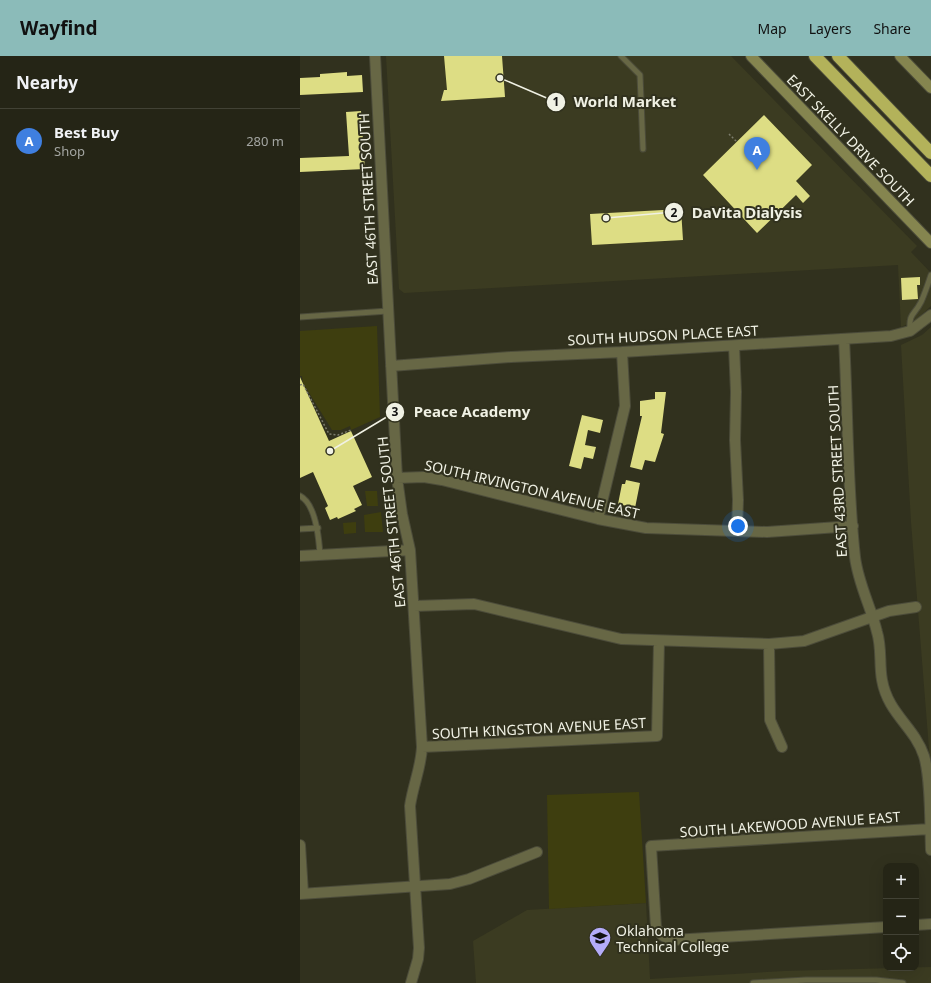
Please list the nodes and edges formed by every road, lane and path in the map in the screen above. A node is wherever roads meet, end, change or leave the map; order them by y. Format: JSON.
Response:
{"nodes":[{"id":1,"x":375,"y":56,"type":"edge"},
{"id":2,"x":621,"y":56,"type":"edge"},
{"id":3,"x":751,"y":56,"type":"edge"},
{"id":4,"x":815,"y":56,"type":"edge"},
{"id":5,"x":838,"y":56,"type":"edge"},
{"id":6,"x":900,"y":56,"type":"edge"},
{"id":7,"x":931,"y":88,"type":"edge"},
{"id":8,"x":729,"y":134,"type":"dead end"},
{"id":9,"x":737,"y":142,"type":"dead end"},
{"id":10,"x":643,"y":149,"type":"dead end"},
{"id":11,"x":931,"y":153,"type":"edge"},
{"id":12,"x":930,"y":176,"type":"edge"},
{"id":13,"x":931,"y":243,"type":"edge"},
{"id":14,"x":931,"y":275,"type":"edge"},
{"id":15,"x":388,"y":312,"type":"junction"},
{"id":16,"x":931,"y":315,"type":"edge"},
{"id":17,"x":300,"y":317,"type":"edge"},
{"id":18,"x":910,"y":331,"type":"junction"},
{"id":19,"x":844,"y":339,"type":"junction"},
{"id":20,"x":734,"y":346,"type":"junction"},
{"id":21,"x":622,"y":352,"type":"junction"},
{"id":22,"x":391,"y":366,"type":"junction"},
{"id":23,"x":300,"y":385,"type":"edge"},
{"id":24,"x":352,"y":430,"type":"dead end"},
{"id":25,"x":397,"y":478,"type":"junction"},
{"id":26,"x":300,"y":496,"type":"edge"},
{"id":27,"x":598,"y":519,"type":"junction"},
{"id":28,"x":853,"y":526,"type":"junction"},
{"id":29,"x":318,"y":528,"type":"junction"},
{"id":30,"x":300,"y":529,"type":"edge"},
{"id":31,"x":737,"y":532,"type":"junction"},
{"id":32,"x":410,"y":550,"type":"junction"},
{"id":33,"x":320,"y":555,"type":"junction"},
{"id":34,"x":300,"y":556,"type":"edge"},
{"id":35,"x":414,"y":606,"type":"junction"},
{"id":36,"x":916,"y":607,"type":"dead end"},
{"id":37,"x":872,"y":617,"type":"junction"},
{"id":38,"x":659,"y":642,"type":"junction"},
{"id":39,"x":769,"y":644,"type":"junction"},
{"id":40,"x":422,"y":747,"type":"junction"},
{"id":41,"x":782,"y":747,"type":"dead end"},
{"id":42,"x":929,"y":789,"type":"edge"},
{"id":43,"x":930,"y":829,"type":"junction"},
{"id":44,"x":300,"y":845,"type":"edge"},
{"id":45,"x":931,"y":850,"type":"edge"},
{"id":46,"x":537,"y":852,"type":"dead end"},
{"id":47,"x":416,"y":887,"type":"junction"},
{"id":48,"x":302,"y":894,"type":"edge"},
{"id":49,"x":931,"y":924,"type":"edge"},
{"id":50,"x":919,"y":925,"type":"edge"},
{"id":51,"x":883,"y":927,"type":"edge"},
{"id":52,"x":411,"y":983,"type":"edge"},
{"id":53,"x":753,"y":983,"type":"edge"},
{"id":54,"x":903,"y":983,"type":"edge"}],
"edges":[{"from":1,"to":15,"type":"street","name":"EAST 46TH STREET SOUTH"},
{"from":2,"to":10,"type":"lane"},
{"from":3,"to":13,"type":"main road","name":"EAST SKELLY DRIVE SOUTH"},
{"from":4,"to":12,"type":"highway"},
{"from":5,"to":11,"type":"highway"},
{"from":6,"to":7,"type":"main road"},
{"from":8,"to":9,"type":"path"},
{"from":14,"to":18,"type":"lane"},
{"from":15,"to":17,"type":"lane"},
{"from":15,"to":22,"type":"street","name":"EAST 46TH STREET SOUTH"},
{"from":16,"to":18,"type":"street","name":"SOUTH HUDSON PLACE EAST"},
{"from":18,"to":19,"type":"street","name":"SOUTH HUDSON PLACE EAST"},
{"from":19,"to":20,"type":"street","name":"SOUTH HUDSON PLACE EAST"},
{"from":19,"to":28,"type":"street","name":"EAST 43RD STREET SOUTH"},
{"from":20,"to":21,"type":"street","name":"SOUTH HUDSON PLACE EAST"},
{"from":20,"to":31,"type":"street"},
{"from":21,"to":22,"type":"street","name":"SOUTH HUDSON PLACE EAST"},
{"from":21,"to":27,"type":"street"},
{"from":22,"to":25,"type":"street","name":"EAST 46TH STREET SOUTH"},
{"from":23,"to":24,"type":"path"},
{"from":25,"to":27,"type":"street","name":"SOUTH IRVINGTON AVENUE EAST"},
{"from":25,"to":32,"type":"street","name":"EAST 46TH STREET SOUTH"},
{"from":26,"to":29,"type":"lane"},
{"from":27,"to":31,"type":"street","name":"SOUTH IRVINGTON AVENUE EAST"},
{"from":28,"to":31,"type":"street","name":"SOUTH IRVINGTON AVENUE EAST"},
{"from":28,"to":37,"type":"street","name":"EAST 43RD STREET SOUTH"},
{"from":29,"to":30,"type":"lane"},
{"from":29,"to":33,"type":"lane"},
{"from":32,"to":33,"type":"street"},
{"from":32,"to":35,"type":"street","name":"EAST 46TH STREET SOUTH"},
{"from":33,"to":34,"type":"street"},
{"from":35,"to":38,"type":"street"},
{"from":35,"to":40,"type":"street","name":"EAST 46TH STREET SOUTH"},
{"from":36,"to":37,"type":"street"},
{"from":37,"to":39,"type":"street"},
{"from":37,"to":42,"type":"street","name":"EAST 43RD STREET SOUTH"},
{"from":38,"to":39,"type":"street"},
{"from":38,"to":40,"type":"street","name":"SOUTH KINGSTON AVENUE EAST"},
{"from":39,"to":41,"type":"street"},
{"from":40,"to":47,"type":"street","name":"EAST 46TH STREET SOUTH"},
{"from":42,"to":43,"type":"street","name":"EAST 43RD STREET SOUTH"},
{"from":43,"to":45,"type":"street","name":"EAST 43RD STREET SOUTH"},
{"from":43,"to":51,"type":"street","name":"SOUTH LAKEWOOD AVENUE EAST"},
{"from":44,"to":48,"type":"street"},
{"from":46,"to":47,"type":"street"},
{"from":47,"to":48,"type":"street"},
{"from":47,"to":52,"type":"street","name":"EAST 46TH STREET SOUTH"},
{"from":49,"to":50,"type":"street"},
{"from":53,"to":54,"type":"lane"}]}
